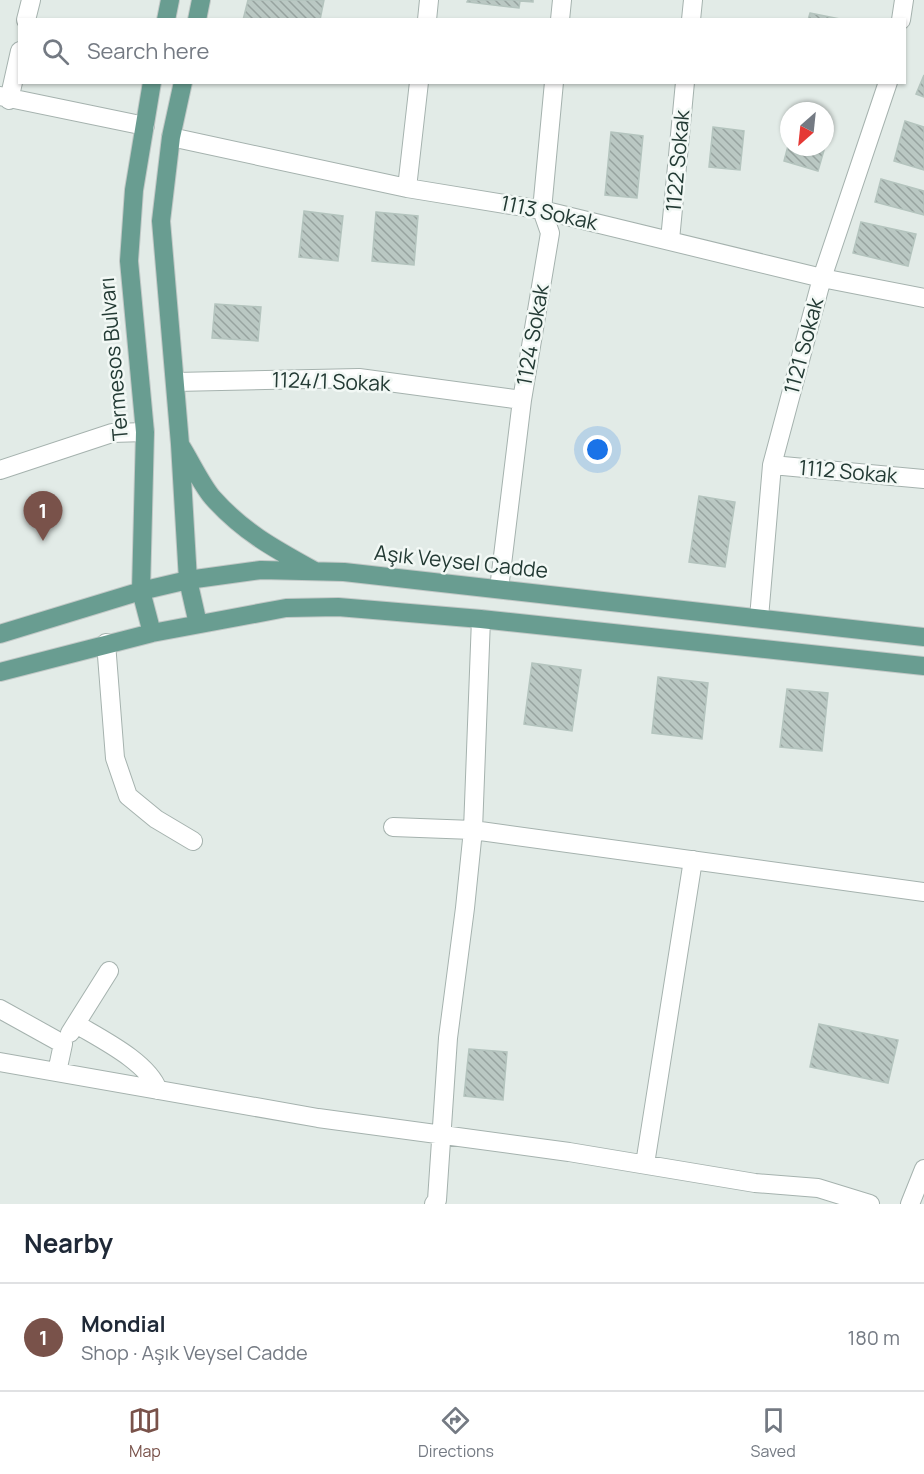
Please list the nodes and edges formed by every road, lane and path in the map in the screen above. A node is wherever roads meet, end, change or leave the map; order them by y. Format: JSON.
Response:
{"nodes":[{"id":1,"x":31,"y":0,"type":"edge"},
{"id":2,"x":170,"y":0,"type":"edge"},
{"id":3,"x":201,"y":0,"type":"edge"},
{"id":4,"x":429,"y":0,"type":"edge"},
{"id":5,"x":562,"y":0,"type":"edge"},
{"id":6,"x":693,"y":0,"type":"edge"},
{"id":7,"x":904,"y":0,"type":"edge"},
{"id":8,"x":26,"y":18,"type":"edge"},
{"id":9,"x":166,"y":18,"type":"edge"},
{"id":10,"x":197,"y":18,"type":"edge"},
{"id":11,"x":427,"y":18,"type":"edge"},
{"id":12,"x":560,"y":18,"type":"edge"},
{"id":13,"x":691,"y":18,"type":"edge"},
{"id":14,"x":901,"y":18,"type":"edge"},
{"id":15,"x":18,"y":57,"type":"edge"},
{"id":16,"x":152,"y":84,"type":"edge"},
{"id":17,"x":183,"y":84,"type":"edge"},
{"id":18,"x":419,"y":84,"type":"edge"},
{"id":19,"x":554,"y":84,"type":"edge"},
{"id":20,"x":685,"y":84,"type":"edge"},
{"id":21,"x":887,"y":84,"type":"edge"},
{"id":22,"x":4,"y":98,"type":"edge"},
{"id":23,"x":145,"y":126,"type":"junction"},
{"id":24,"x":171,"y":137,"type":"junction"},
{"id":25,"x":407,"y":188,"type":"junction"},
{"id":26,"x":542,"y":210,"type":"junction"},
{"id":27,"x":670,"y":240,"type":"junction"},
{"id":28,"x":822,"y":278,"type":"junction"},
{"id":29,"x":924,"y":298,"type":"edge"},
{"id":30,"x":175,"y":382,"type":"junction"},
{"id":31,"x":522,"y":400,"type":"junction"},
{"id":32,"x":145,"y":432,"type":"junction"},
{"id":33,"x":180,"y":444,"type":"junction"},
{"id":34,"x":772,"y":465,"type":"junction"},
{"id":35,"x":0,"y":470,"type":"edge"},
{"id":36,"x":924,"y":479,"type":"edge"},
{"id":37,"x":314,"y":571,"type":"junction"},
{"id":38,"x":188,"y":580,"type":"junction"},
{"id":39,"x":499,"y":589,"type":"junction"},
{"id":40,"x":141,"y":591,"type":"junction"},
{"id":41,"x":759,"y":618,"type":"junction"},
{"id":42,"x":481,"y":619,"type":"junction"},
{"id":43,"x":198,"y":624,"type":"junction"},
{"id":44,"x":152,"y":633,"type":"junction"},
{"id":45,"x":0,"y":634,"type":"edge"},
{"id":46,"x":924,"y":637,"type":"edge"},
{"id":47,"x":106,"y":643,"type":"junction"},
{"id":48,"x":924,"y":666,"type":"edge"},
{"id":49,"x":0,"y":672,"type":"edge"},
{"id":50,"x":393,"y":827,"type":"dead end"},
{"id":51,"x":473,"y":830,"type":"junction"},
{"id":52,"x":193,"y":841,"type":"dead end"},
{"id":53,"x":693,"y":860,"type":"junction"},
{"id":54,"x":924,"y":892,"type":"edge"},
{"id":55,"x":109,"y":971,"type":"dead end"},
{"id":56,"x":0,"y":1008,"type":"edge"},
{"id":57,"x":76,"y":1024,"type":"junction"},
{"id":58,"x":63,"y":1044,"type":"junction"},
{"id":59,"x":0,"y":1062,"type":"edge"},
{"id":60,"x":57,"y":1072,"type":"junction"},
{"id":61,"x":158,"y":1090,"type":"junction"},
{"id":62,"x":441,"y":1136,"type":"junction"},
{"id":63,"x":645,"y":1164,"type":"junction"},
{"id":64,"x":924,"y":1169,"type":"edge"},
{"id":65,"x":434,"y":1204,"type":"edge"},
{"id":66,"x":870,"y":1204,"type":"edge"},
{"id":67,"x":910,"y":1204,"type":"edge"}],
"edges":[{"from":1,"to":8,"type":"street"},
{"from":2,"to":9,"type":"main road"},
{"from":3,"to":10,"type":"main road"},
{"from":4,"to":11,"type":"street"},
{"from":5,"to":12,"type":"street"},
{"from":6,"to":13,"type":"street"},
{"from":7,"to":14,"type":"street"},
{"from":15,"to":22,"type":"street"},
{"from":16,"to":23,"type":"main road","name":"Termesos Bulvarı"},
{"from":17,"to":24,"type":"main road"},
{"from":18,"to":25,"type":"street"},
{"from":19,"to":26,"type":"street","name":"1124 Sokak"},
{"from":20,"to":27,"type":"street","name":"1122 Sokak"},
{"from":21,"to":28,"type":"street","name":"1121 Sokak"},
{"from":22,"to":23,"type":"street"},
{"from":23,"to":32,"type":"main road","name":"Termesos Bulvarı"},
{"from":24,"to":25,"type":"street","name":"1113 Sokak"},
{"from":24,"to":30,"type":"main road"},
{"from":25,"to":26,"type":"street","name":"1113 Sokak"},
{"from":26,"to":27,"type":"street","name":"1113 Sokak"},
{"from":26,"to":31,"type":"street","name":"1124 Sokak"},
{"from":27,"to":28,"type":"street","name":"1113 Sokak"},
{"from":28,"to":29,"type":"street","name":"1113 Sokak"},
{"from":28,"to":34,"type":"street","name":"1121 Sokak"},
{"from":30,"to":31,"type":"street","name":"1124/1 Sokak"},
{"from":30,"to":33,"type":"main road"},
{"from":31,"to":39,"type":"street","name":"1124 Sokak"},
{"from":32,"to":35,"type":"street"},
{"from":32,"to":40,"type":"main road","name":"Termesos Bulvarı"},
{"from":33,"to":37,"type":"main road"},
{"from":33,"to":38,"type":"main road"},
{"from":34,"to":36,"type":"street","name":"1112 Sokak"},
{"from":34,"to":41,"type":"street","name":"1121 Sokak"},
{"from":37,"to":38,"type":"main road","name":"Aşık Veysel Cadde"},
{"from":37,"to":39,"type":"main road","name":"Aşık Veysel Cadde"},
{"from":38,"to":40,"type":"main road","name":"Aşık Veysel Cadde"},
{"from":38,"to":43,"type":"main road"},
{"from":39,"to":41,"type":"main road","name":"Aşık Veysel Cadde"},
{"from":40,"to":44,"type":"main road","name":"Termesos Bulvarı"},
{"from":40,"to":45,"type":"main road","name":"Aşık Veysel Cadde"},
{"from":41,"to":46,"type":"main road","name":"Aşık Veysel Cadde"},
{"from":42,"to":43,"type":"main road"},
{"from":42,"to":48,"type":"main road"},
{"from":42,"to":51,"type":"street"},
{"from":43,"to":44,"type":"main road"},
{"from":44,"to":47,"type":"main road"},
{"from":47,"to":49,"type":"main road"},
{"from":47,"to":52,"type":"street"},
{"from":50,"to":51,"type":"street"},
{"from":51,"to":53,"type":"street"},
{"from":51,"to":62,"type":"street"},
{"from":53,"to":54,"type":"street"},
{"from":53,"to":63,"type":"street"},
{"from":55,"to":57,"type":"street"},
{"from":56,"to":58,"type":"street"},
{"from":57,"to":58,"type":"street"},
{"from":57,"to":61,"type":"street"},
{"from":58,"to":60,"type":"street"},
{"from":59,"to":60,"type":"street"},
{"from":60,"to":61,"type":"street"},
{"from":61,"to":62,"type":"street"},
{"from":62,"to":63,"type":"street"},
{"from":62,"to":65,"type":"street"},
{"from":63,"to":66,"type":"street"},
{"from":64,"to":67,"type":"street"}]}
